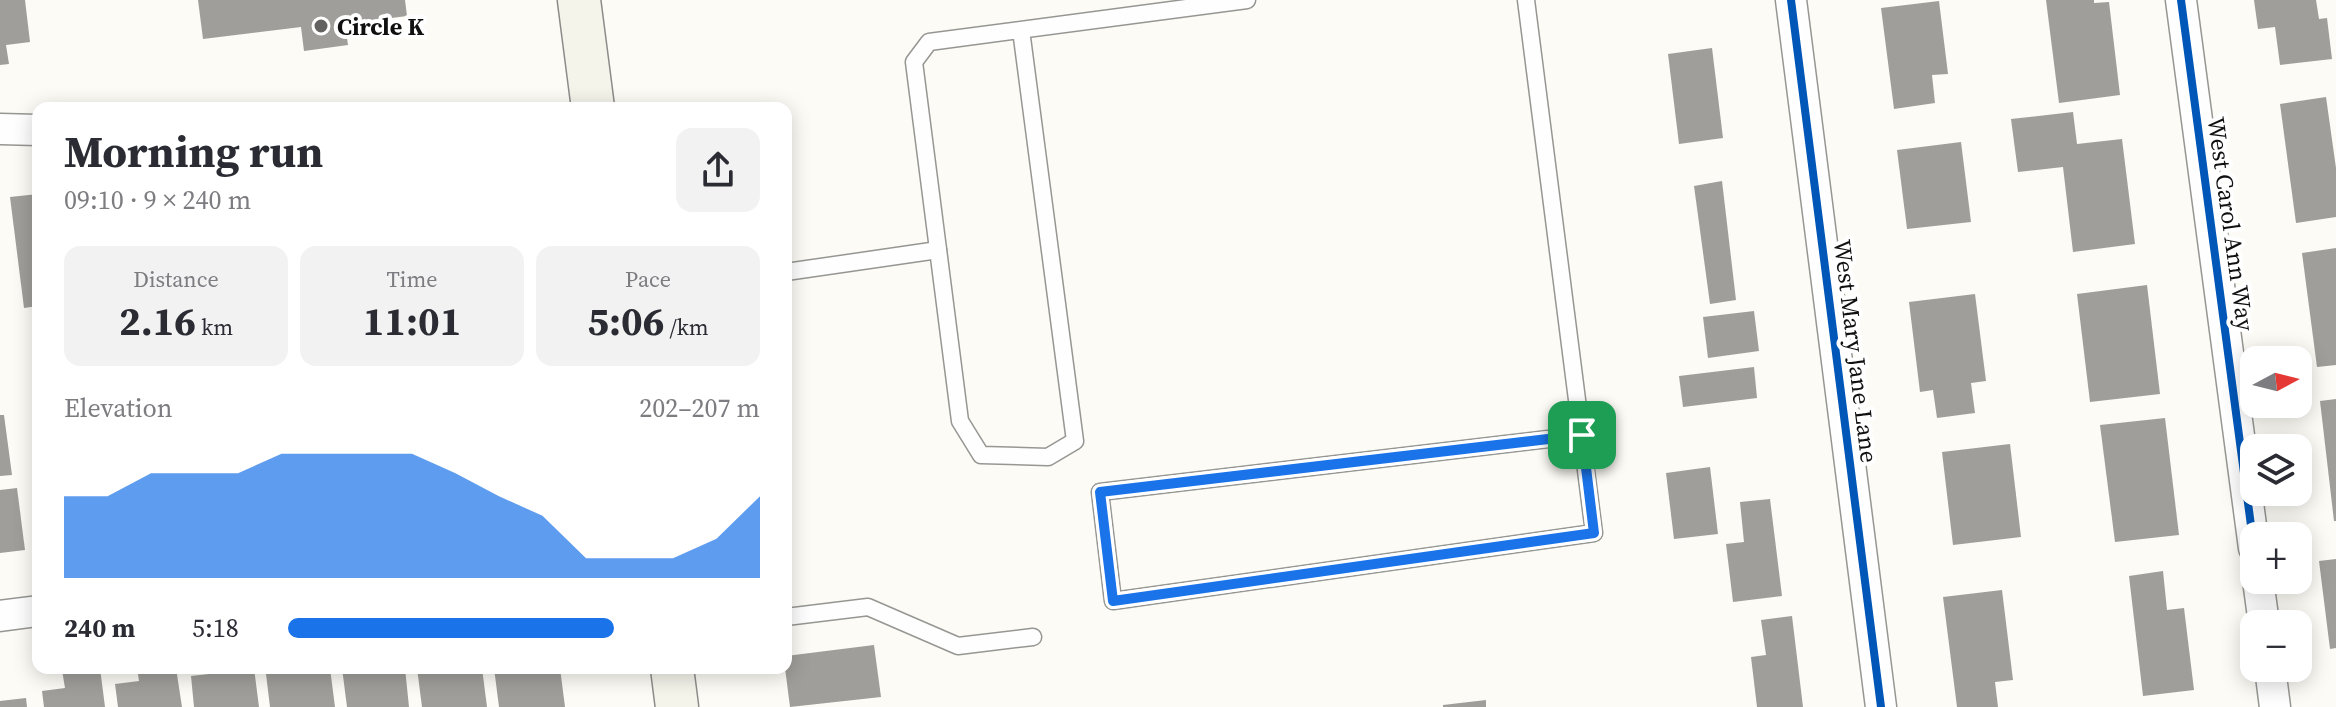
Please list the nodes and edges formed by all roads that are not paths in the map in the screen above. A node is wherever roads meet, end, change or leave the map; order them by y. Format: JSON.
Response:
{"nodes":[{"id":1,"x":579,"y":0,"type":"edge"},
{"id":2,"x":1247,"y":0,"type":"edge"},
{"id":3,"x":1526,"y":0,"type":"edge"},
{"id":4,"x":1791,"y":0,"type":"edge"},
{"id":5,"x":2181,"y":0,"type":"edge"},
{"id":6,"x":1021,"y":30,"type":"junction"},
{"id":7,"x":592,"y":102,"type":"edge"},
{"id":8,"x":0,"y":129,"type":"edge"},
{"id":9,"x":32,"y":130,"type":"edge"},
{"id":10,"x":938,"y":250,"type":"junction"},
{"id":11,"x":792,"y":271,"type":"edge"},
{"id":12,"x":1582,"y":435,"type":"junction"},
{"id":13,"x":2251,"y":522,"type":"edge"},
{"id":14,"x":32,"y":612,"type":"edge"},
{"id":15,"x":0,"y":616,"type":"edge"},
{"id":16,"x":792,"y":616,"type":"edge"},
{"id":17,"x":1033,"y":637,"type":"dead end"},
{"id":18,"x":673,"y":674,"type":"edge"},
{"id":19,"x":2272,"y":682,"type":"edge"},
{"id":20,"x":677,"y":707,"type":"edge"},
{"id":21,"x":1881,"y":707,"type":"edge"},
{"id":22,"x":2275,"y":707,"type":"edge"}],
"edges":[{"from":1,"to":7,"type":"main road"},
{"from":2,"to":6,"type":"lane"},
{"from":3,"to":12,"type":"lane"},
{"from":4,"to":21,"type":"street","name":"West Mary Jane Lane"},
{"from":5,"to":13,"type":"street","name":"West Carol Ann Way"},
{"from":6,"to":10,"type":"lane"},
{"from":6,"to":10,"type":"lane"},
{"from":8,"to":9,"type":"street"},
{"from":10,"to":11,"type":"lane"},
{"from":12,"to":12,"type":"lane"},
{"from":14,"to":15,"type":"street"},
{"from":16,"to":17,"type":"lane"},
{"from":18,"to":20,"type":"main road"},
{"from":19,"to":22,"type":"street"}]}
